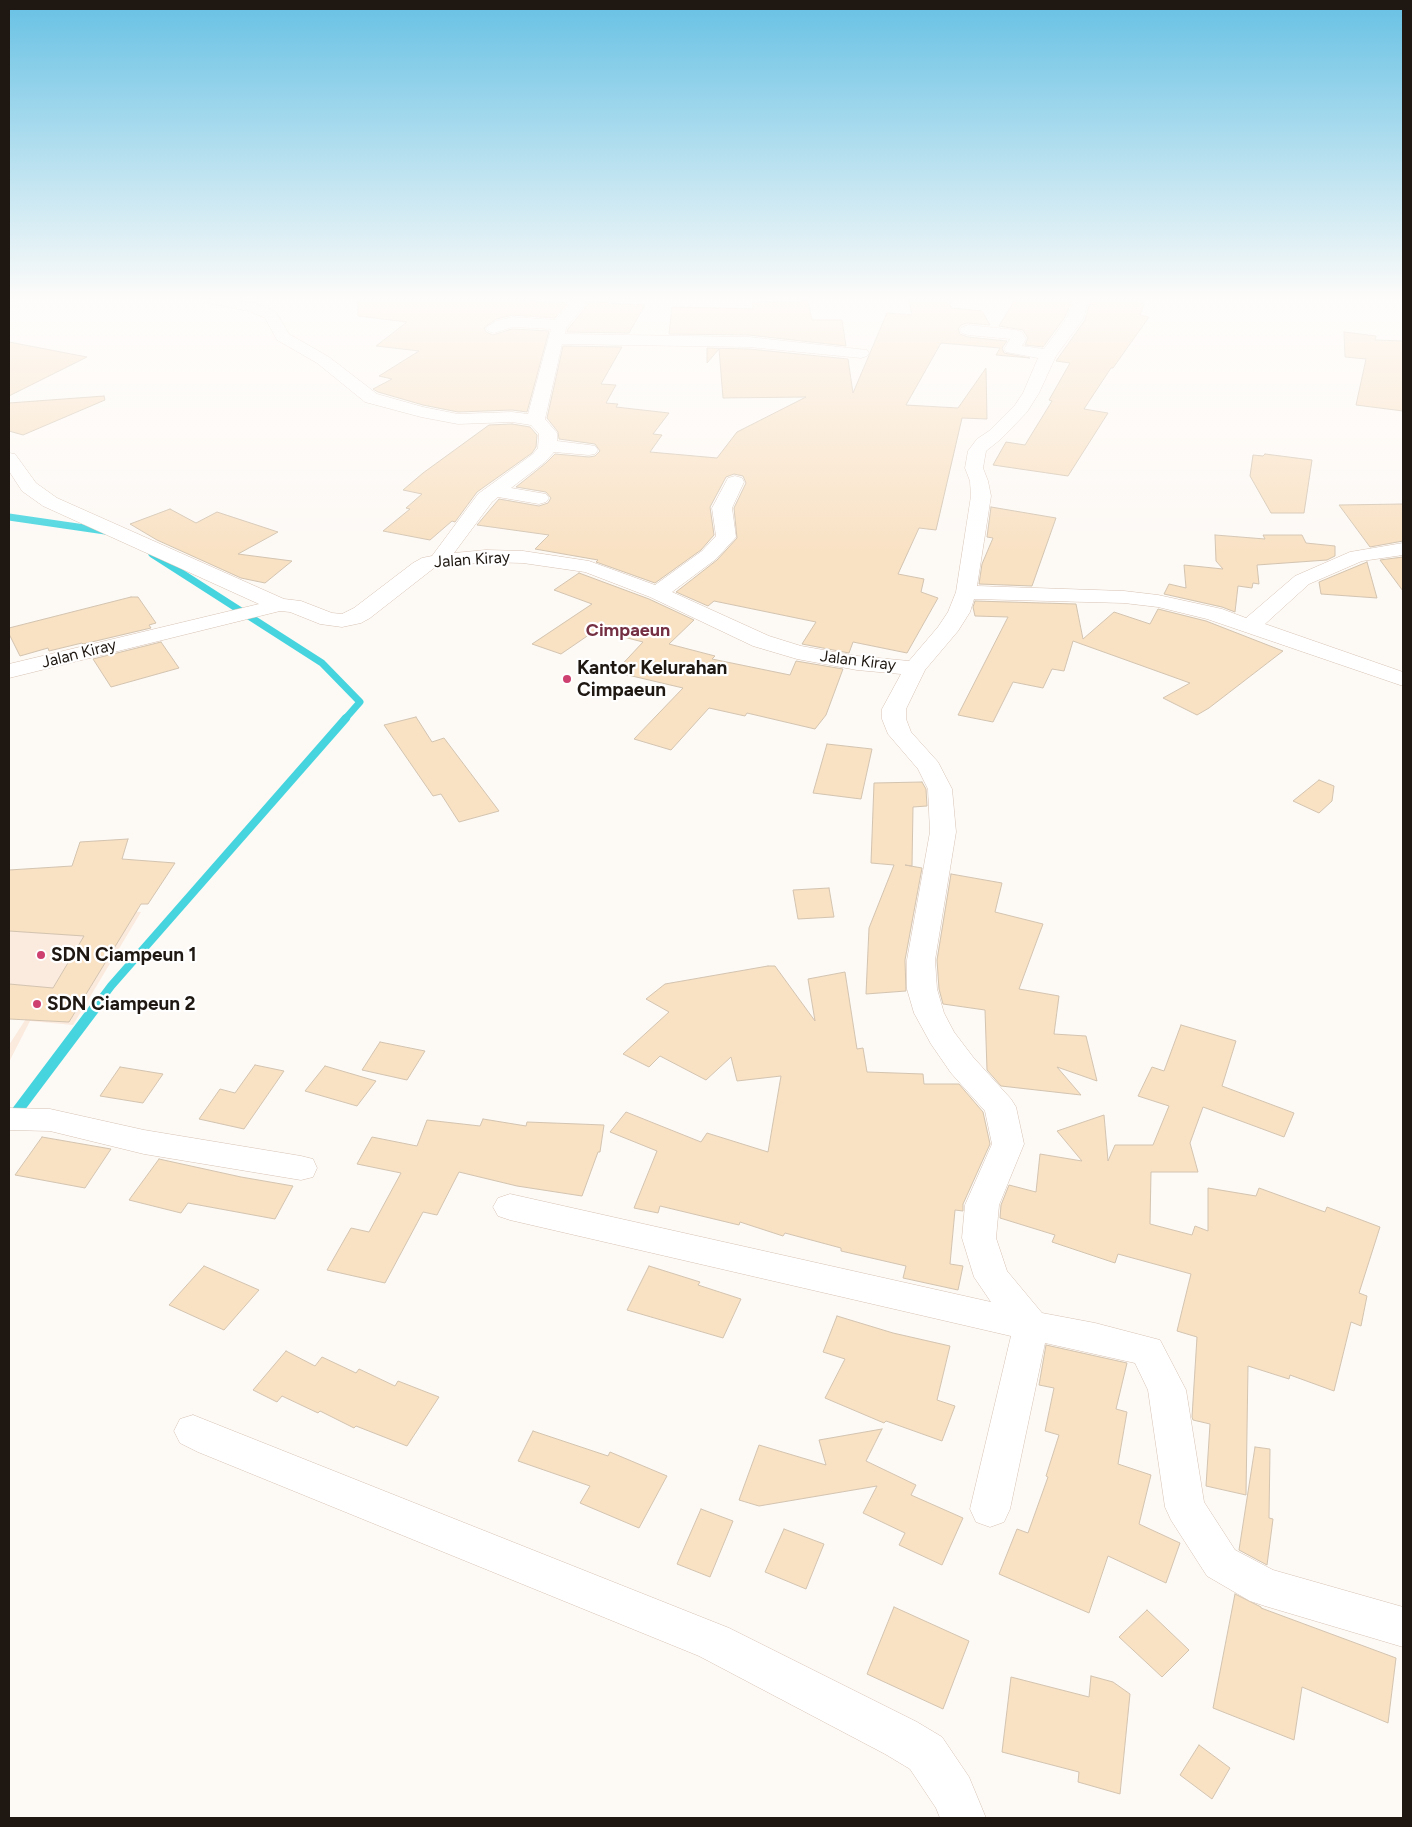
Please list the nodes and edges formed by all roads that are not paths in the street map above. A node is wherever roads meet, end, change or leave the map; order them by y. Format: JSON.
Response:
{"nodes":[{"id":1,"x":355,"y":385,"type":"edge"},
{"id":2,"x":544,"y":385,"type":"edge"},
{"id":3,"x":1034,"y":385,"type":"edge"},
{"id":4,"x":536,"y":420,"type":"junction"},
{"id":5,"x":548,"y":446,"type":"junction"},
{"id":6,"x":589,"y":450,"type":"dead end"},
{"id":7,"x":9,"y":458,"type":"edge"},
{"id":8,"x":735,"y":482,"type":"dead end"},
{"id":9,"x":493,"y":491,"type":"junction"},
{"id":10,"x":539,"y":498,"type":"dead end"},
{"id":11,"x":1403,"y":549,"type":"edge"},
{"id":12,"x":439,"y":560,"type":"junction"},
{"id":13,"x":657,"y":592,"type":"junction"},
{"id":14,"x":966,"y":592,"type":"junction"},
{"id":15,"x":272,"y":606,"type":"junction"},
{"id":16,"x":1250,"y":626,"type":"junction"},
{"id":17,"x":915,"y":668,"type":"junction"},
{"id":18,"x":9,"y":671,"type":"edge"},
{"id":19,"x":1403,"y":679,"type":"edge"},
{"id":20,"x":14,"y":1119,"type":"edge"},
{"id":21,"x":301,"y":1168,"type":"dead end"},
{"id":22,"x":510,"y":1207,"type":"dead end"},
{"id":23,"x":1031,"y":1326,"type":"junction"},
{"id":24,"x":192,"y":1431,"type":"dead end"},
{"id":25,"x":990,"y":1509,"type":"dead end"},
{"id":26,"x":1403,"y":1628,"type":"edge"},
{"id":27,"x":963,"y":1818,"type":"edge"}],
"edges":[{"from":1,"to":4,"type":"street"},
{"from":2,"to":4,"type":"street"},
{"from":3,"to":14,"type":"street"},
{"from":4,"to":5,"type":"street"},
{"from":5,"to":6,"type":"street"},
{"from":5,"to":9,"type":"street"},
{"from":7,"to":15,"type":"street"},
{"from":8,"to":13,"type":"street"},
{"from":9,"to":10,"type":"street"},
{"from":9,"to":12,"type":"street"},
{"from":11,"to":16,"type":"street"},
{"from":12,"to":13,"type":"street","name":"Jalan Kiray"},
{"from":12,"to":15,"type":"street","name":"Jalan Kiray"},
{"from":13,"to":17,"type":"street","name":"Jalan Kiray"},
{"from":14,"to":16,"type":"street"},
{"from":14,"to":17,"type":"street"},
{"from":15,"to":18,"type":"street","name":"Jalan Kiray"},
{"from":16,"to":19,"type":"street"},
{"from":17,"to":23,"type":"street"},
{"from":20,"to":21,"type":"street"},
{"from":22,"to":23,"type":"street"},
{"from":23,"to":25,"type":"street"},
{"from":23,"to":26,"type":"street"},
{"from":24,"to":27,"type":"street"}]}
